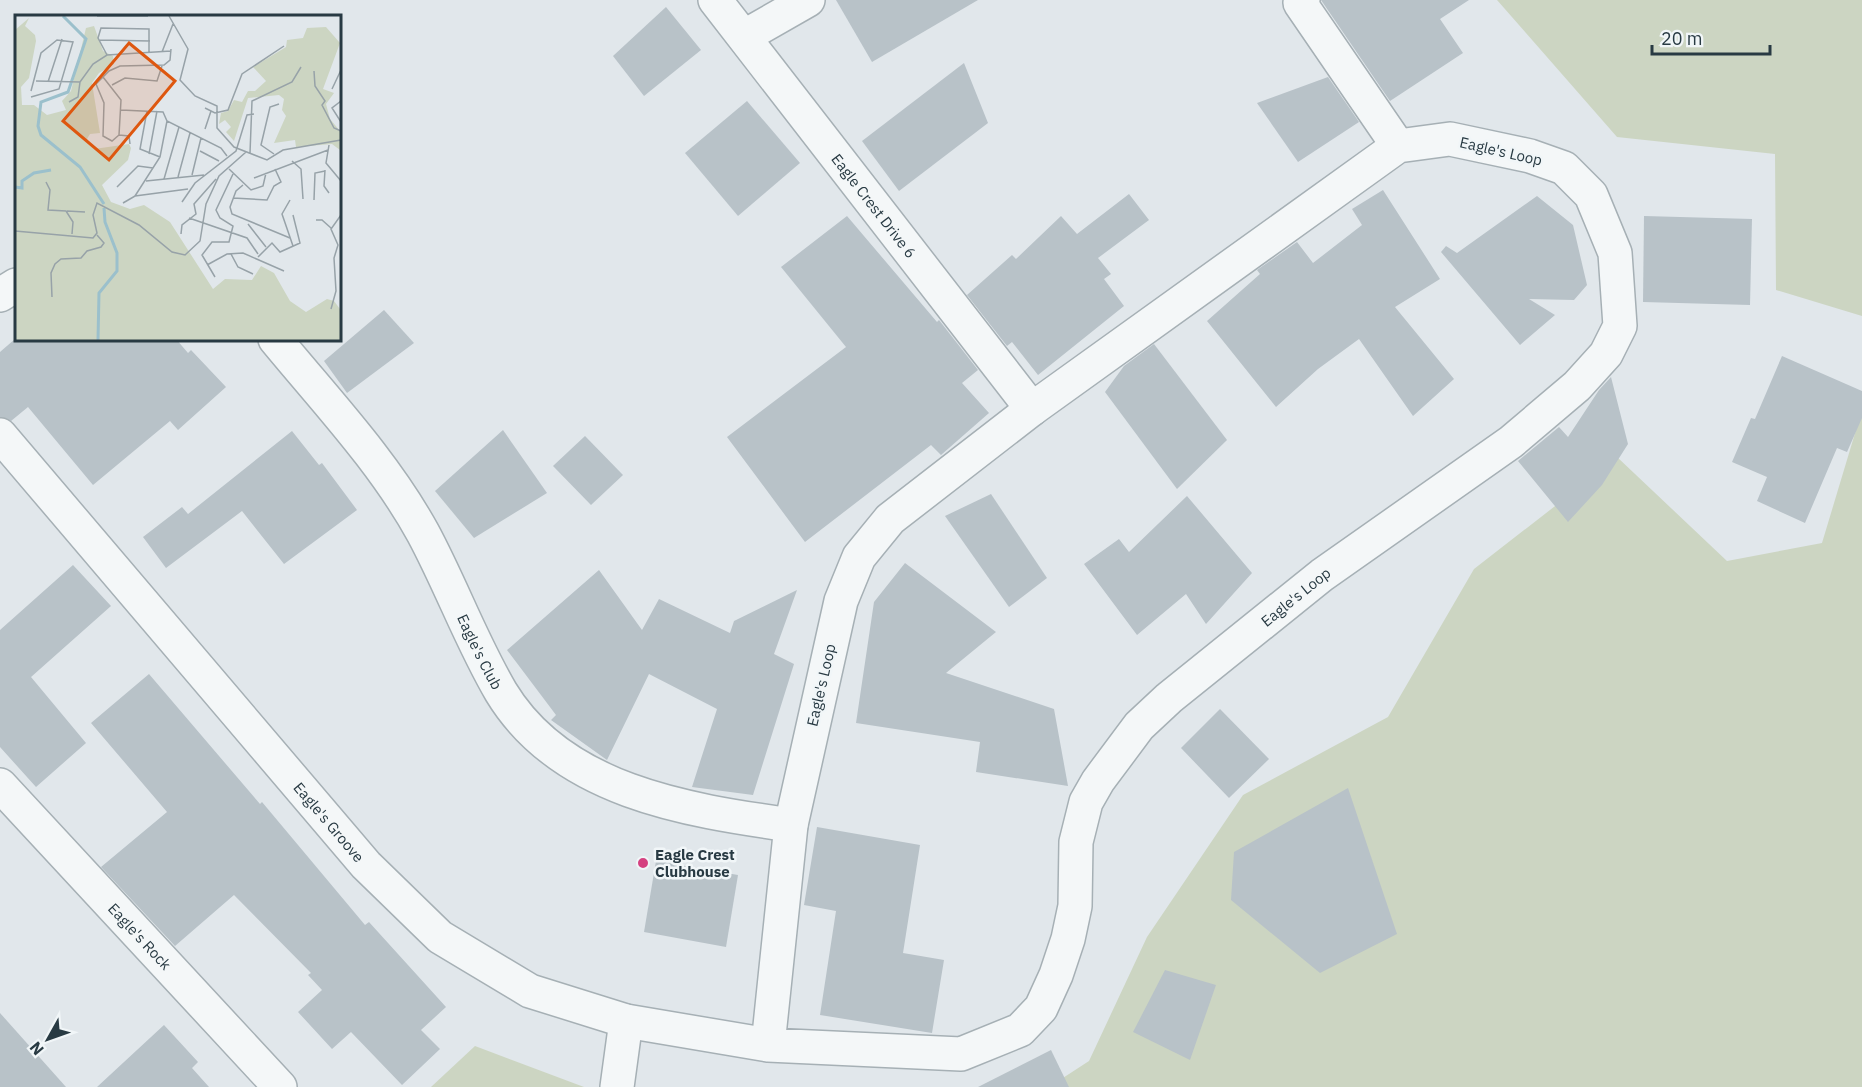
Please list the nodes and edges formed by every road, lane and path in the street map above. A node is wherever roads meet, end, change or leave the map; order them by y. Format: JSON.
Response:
{"nodes":[{"id":1,"x":715,"y":0,"type":"edge"},
{"id":2,"x":808,"y":0,"type":"edge"},
{"id":3,"x":1303,"y":0,"type":"edge"},
{"id":4,"x":745,"y":36,"type":"junction"},
{"id":5,"x":1398,"y":146,"type":"junction"},
{"id":6,"x":15,"y":286,"type":"edge"},
{"id":7,"x":0,"y":295,"type":"edge"},
{"id":8,"x":276,"y":340,"type":"edge"},
{"id":9,"x":1032,"y":409,"type":"junction"},
{"id":10,"x":0,"y":435,"type":"edge"},
{"id":11,"x":0,"y":785,"type":"edge"},
{"id":12,"x":791,"y":825,"type":"junction"},
{"id":13,"x":626,"y":1021,"type":"junction"},
{"id":14,"x":768,"y":1045,"type":"junction"},
{"id":15,"x":280,"y":1087,"type":"edge"},
{"id":16,"x":617,"y":1087,"type":"edge"}],
"edges":[{"from":1,"to":4,"type":"street","name":"Eagle Crest Drive 6"},
{"from":2,"to":4,"type":"street"},
{"from":3,"to":5,"type":"street"},
{"from":4,"to":9,"type":"street","name":"Eagle Crest Drive 6"},
{"from":5,"to":9,"type":"street","name":"Eagle's Loop"},
{"from":5,"to":14,"type":"street","name":"Eagle's Loop"},
{"from":6,"to":7,"type":"street"},
{"from":8,"to":12,"type":"street","name":"Eagle's Club"},
{"from":9,"to":12,"type":"street","name":"Eagle's Loop"},
{"from":10,"to":13,"type":"street","name":"Eagle's Groove"},
{"from":11,"to":15,"type":"street","name":"Eagle's Rock"},
{"from":12,"to":14,"type":"street","name":"Eagle's Loop"},
{"from":13,"to":14,"type":"street","name":"Eagle's Groove"},
{"from":13,"to":16,"type":"street"}]}
